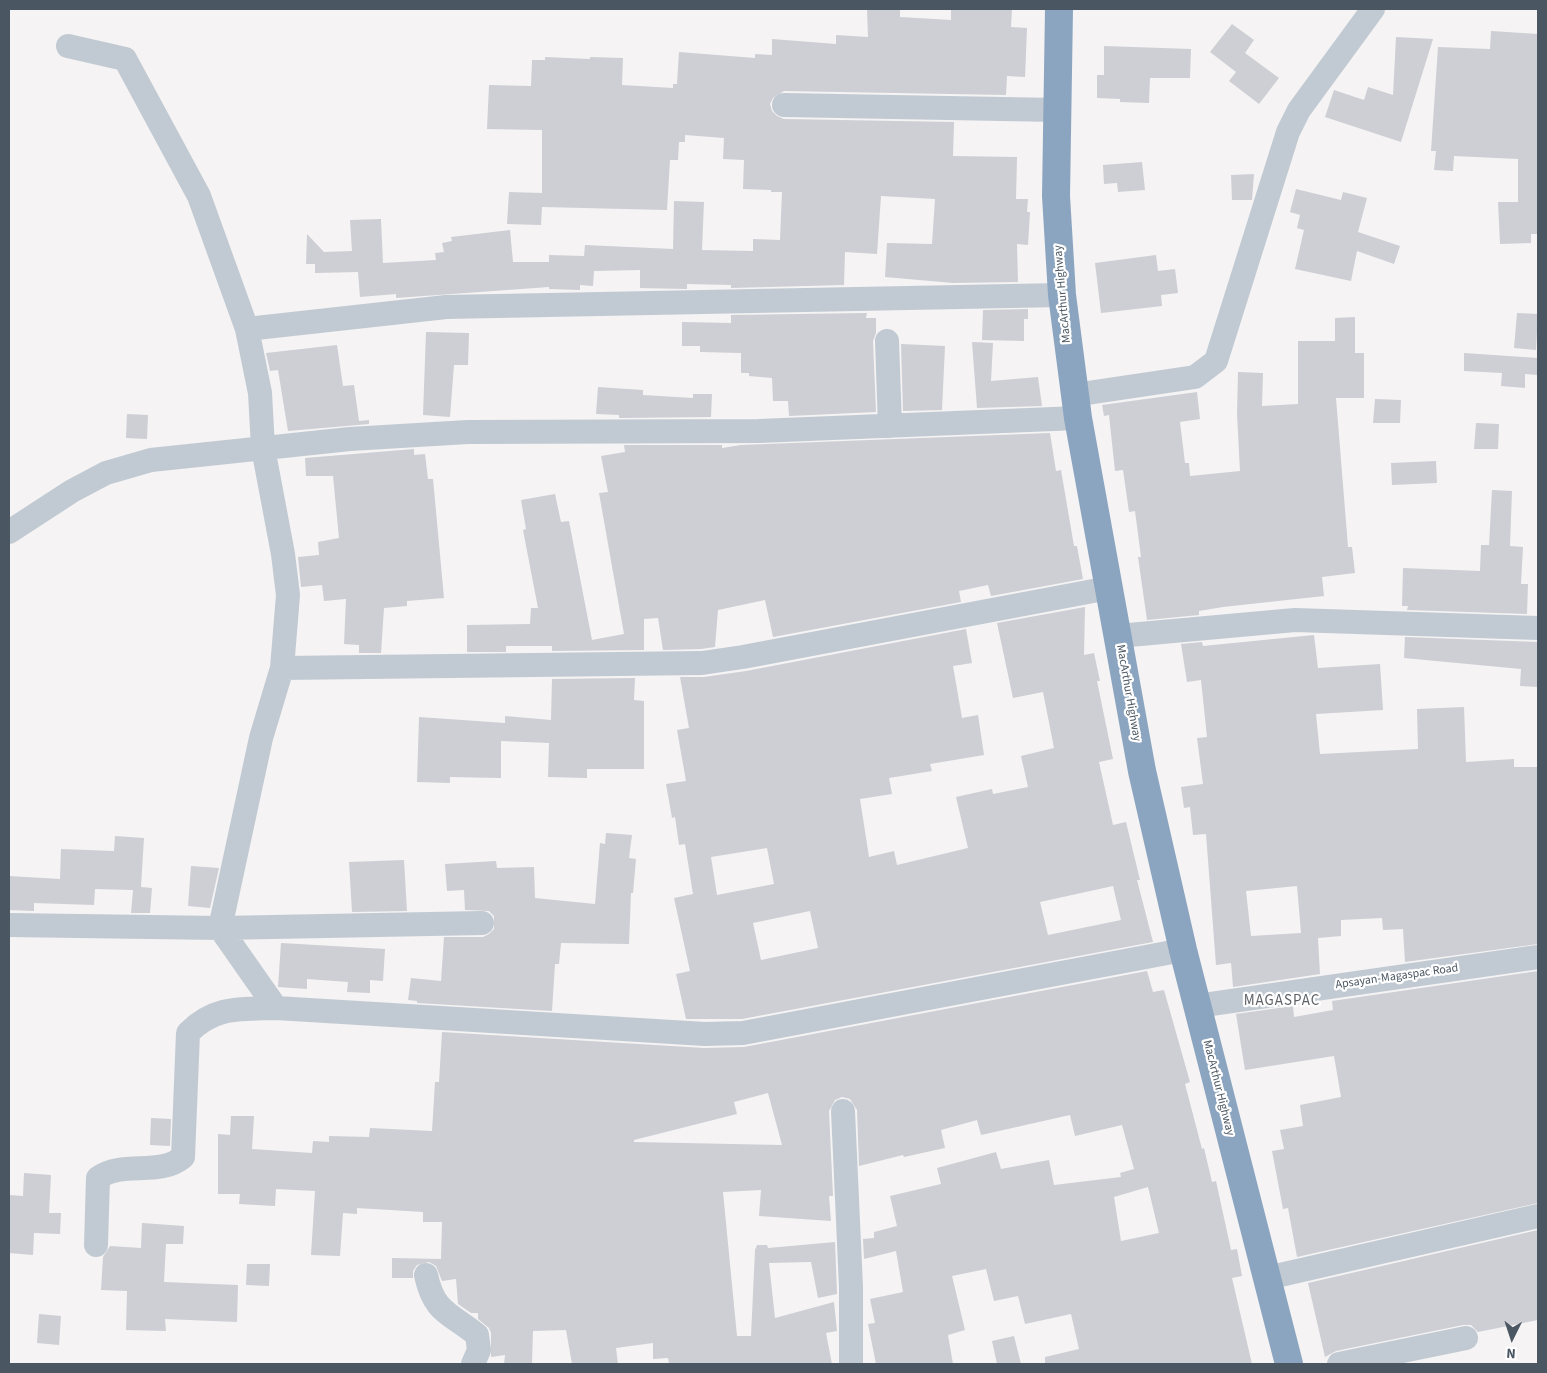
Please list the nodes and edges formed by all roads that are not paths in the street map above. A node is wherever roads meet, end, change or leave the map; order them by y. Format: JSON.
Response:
{"nodes":[{"id":1,"x":1059,"y":9,"type":"edge"},
{"id":2,"x":1373,"y":9,"type":"edge"},
{"id":3,"x":68,"y":46,"type":"dead end"},
{"id":4,"x":784,"y":105,"type":"dead end"},
{"id":5,"x":1057,"y":110,"type":"junction"},
{"id":6,"x":1062,"y":295,"type":"junction"},
{"id":7,"x":247,"y":329,"type":"junction"},
{"id":8,"x":887,"y":341,"type":"dead end"},
{"id":9,"x":1076,"y":406,"type":"junction"},
{"id":10,"x":890,"y":426,"type":"junction"},
{"id":11,"x":263,"y":448,"type":"junction"},
{"id":12,"x":9,"y":532,"type":"edge"},
{"id":13,"x":1109,"y":588,"type":"junction"},
{"id":14,"x":1538,"y":628,"type":"edge"},
{"id":15,"x":1118,"y":636,"type":"junction"},
{"id":16,"x":282,"y":668,"type":"junction"},
{"id":17,"x":482,"y":923,"type":"dead end"},
{"id":18,"x":9,"y":925,"type":"edge"},
{"id":19,"x":220,"y":928,"type":"junction"},
{"id":20,"x":1183,"y":950,"type":"junction"},
{"id":21,"x":1538,"y":957,"type":"edge"},
{"id":22,"x":1197,"y":1006,"type":"junction"},
{"id":23,"x":276,"y":1008,"type":"junction"},
{"id":24,"x":843,"y":1111,"type":"dead end"},
{"id":25,"x":1538,"y":1216,"type":"edge"},
{"id":26,"x":96,"y":1245,"type":"dead end"},
{"id":27,"x":426,"y":1275,"type":"dead end"},
{"id":28,"x":1267,"y":1278,"type":"junction"},
{"id":29,"x":1466,"y":1338,"type":"dead end"},
{"id":30,"x":473,"y":1364,"type":"edge"},
{"id":31,"x":851,"y":1364,"type":"edge"},
{"id":32,"x":1289,"y":1364,"type":"edge"},
{"id":33,"x":1339,"y":1364,"type":"edge"}],
"edges":[{"from":1,"to":5,"type":"highway","name":"MacArthur Highway"},
{"from":2,"to":9,"type":"street"},
{"from":3,"to":7,"type":"street"},
{"from":4,"to":5,"type":"street"},
{"from":5,"to":6,"type":"highway","name":"MacArthur Highway"},
{"from":6,"to":7,"type":"street"},
{"from":6,"to":9,"type":"highway","name":"MacArthur Highway"},
{"from":7,"to":11,"type":"street"},
{"from":8,"to":10,"type":"street"},
{"from":9,"to":10,"type":"street"},
{"from":9,"to":13,"type":"highway","name":"MacArthur Highway"},
{"from":10,"to":11,"type":"street"},
{"from":11,"to":12,"type":"street"},
{"from":11,"to":16,"type":"street"},
{"from":13,"to":15,"type":"highway","name":"MacArthur Highway"},
{"from":13,"to":16,"type":"street"},
{"from":14,"to":15,"type":"street"},
{"from":15,"to":20,"type":"highway","name":"MacArthur Highway"},
{"from":16,"to":19,"type":"street"},
{"from":17,"to":19,"type":"street"},
{"from":18,"to":19,"type":"street"},
{"from":19,"to":23,"type":"street"},
{"from":20,"to":22,"type":"highway","name":"MacArthur Highway"},
{"from":20,"to":23,"type":"street"},
{"from":21,"to":22,"type":"street","name":"Apsayan-Magaspac Road"},
{"from":22,"to":28,"type":"highway","name":"MacArthur Highway"},
{"from":23,"to":26,"type":"street"},
{"from":24,"to":31,"type":"street"},
{"from":25,"to":28,"type":"street"},
{"from":27,"to":30,"type":"street"},
{"from":28,"to":32,"type":"highway","name":"MacArthur Highway"},
{"from":29,"to":33,"type":"street"}]}
